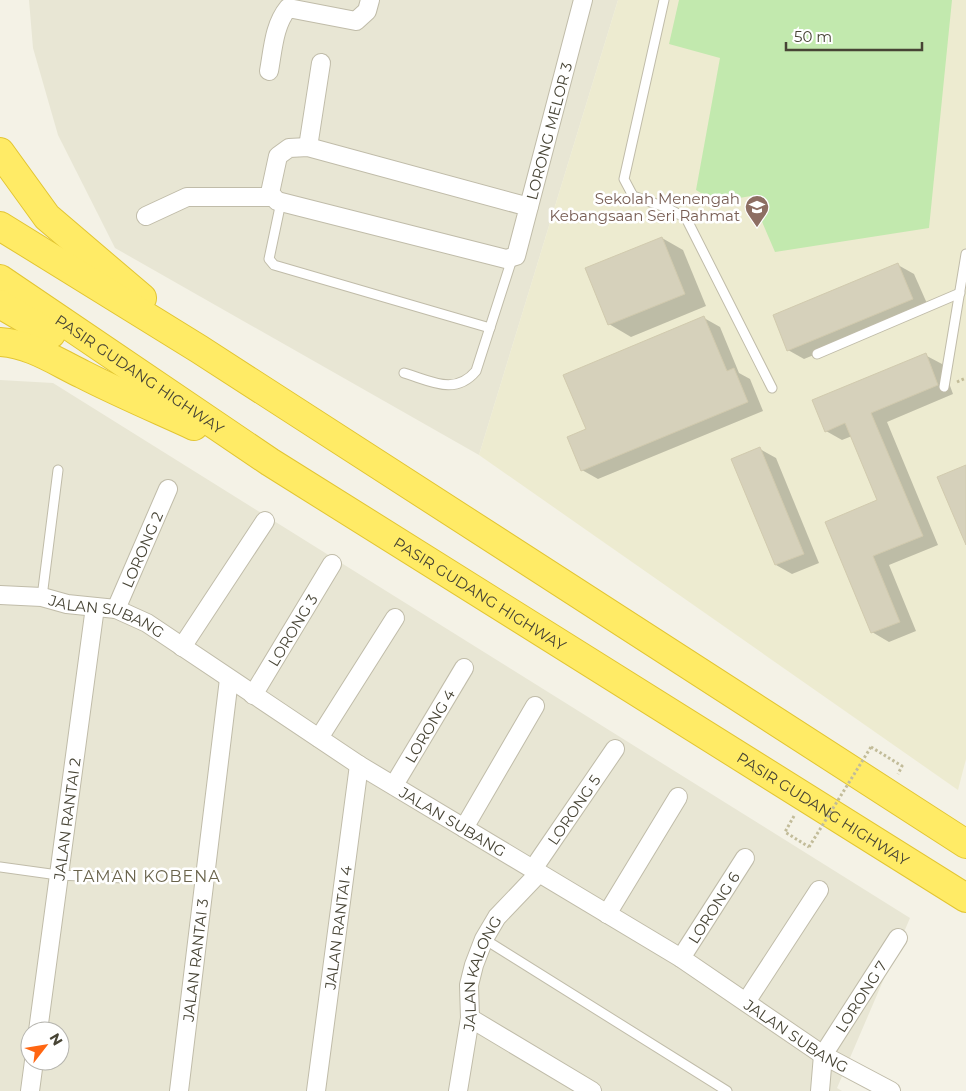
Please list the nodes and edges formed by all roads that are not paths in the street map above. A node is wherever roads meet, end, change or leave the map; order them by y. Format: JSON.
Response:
{"nodes":[{"id":1,"x":370,"y":0,"type":"edge"},
{"id":2,"x":583,"y":0,"type":"edge"},
{"id":3,"x":664,"y":0,"type":"edge"},
{"id":4,"x":321,"y":63,"type":"dead end"},
{"id":5,"x":269,"y":70,"type":"dead end"},
{"id":6,"x":308,"y":147,"type":"junction"},
{"id":7,"x":0,"y":152,"type":"edge"},
{"id":8,"x":277,"y":199,"type":"junction"},
{"id":9,"x":529,"y":207,"type":"junction"},
{"id":10,"x":146,"y":216,"type":"dead end"},
{"id":11,"x":0,"y":226,"type":"edge"},
{"id":12,"x":966,"y":254,"type":"edge"},
{"id":13,"x":512,"y":259,"type":"junction"},
{"id":14,"x":2,"y":289,"type":"edge"},
{"id":15,"x":960,"y":292,"type":"junction"},
{"id":16,"x":490,"y":328,"type":"junction"},
{"id":17,"x":0,"y":342,"type":"edge"},
{"id":18,"x":199,"y":349,"type":"junction"},
{"id":19,"x":817,"y":354,"type":"dead end"},
{"id":20,"x":404,"y":373,"type":"dead end"},
{"id":21,"x":944,"y":387,"type":"dead end"},
{"id":22,"x":772,"y":388,"type":"dead end"},
{"id":23,"x":270,"y":462,"type":"junction"},
{"id":24,"x":58,"y":470,"type":"dead end"},
{"id":25,"x":168,"y":489,"type":"dead end"},
{"id":26,"x":265,"y":520,"type":"dead end"},
{"id":27,"x":332,"y":564,"type":"dead end"},
{"id":28,"x":0,"y":595,"type":"edge"},
{"id":29,"x":42,"y":597,"type":"junction"},
{"id":30,"x":95,"y":607,"type":"junction"},
{"id":31,"x":116,"y":609,"type":"junction"},
{"id":32,"x":395,"y":618,"type":"dead end"},
{"id":33,"x":182,"y":647,"type":"junction"},
{"id":34,"x":464,"y":668,"type":"dead end"},
{"id":35,"x":229,"y":679,"type":"junction"},
{"id":36,"x":253,"y":695,"type":"junction"},
{"id":37,"x":535,"y":706,"type":"dead end"},
{"id":38,"x":319,"y":738,"type":"junction"},
{"id":39,"x":615,"y":749,"type":"dead end"},
{"id":40,"x":359,"y":765,"type":"junction"},
{"id":41,"x":394,"y":785,"type":"junction"},
{"id":42,"x":678,"y":797,"type":"dead end"},
{"id":43,"x":464,"y":828,"type":"junction"},
{"id":44,"x":966,"y":844,"type":"edge"},
{"id":45,"x":745,"y":858,"type":"dead end"},
{"id":46,"x":0,"y":867,"type":"edge"},
{"id":47,"x":536,"y":871,"type":"junction"},
{"id":48,"x":58,"y":875,"type":"junction"},
{"id":49,"x":124,"y":878,"type":"dead end"},
{"id":50,"x":819,"y":890,"type":"dead end"},
{"id":51,"x":966,"y":898,"type":"edge"},
{"id":52,"x":607,"y":914,"type":"junction"},
{"id":53,"x":898,"y":938,"type":"dead end"},
{"id":54,"x":484,"y":939,"type":"junction"},
{"id":55,"x":681,"y":958,"type":"junction"},
{"id":56,"x":746,"y":1002,"type":"junction"},
{"id":57,"x":470,"y":1018,"type":"junction"},
{"id":58,"x":39,"y":1021,"type":"edge"},
{"id":59,"x":823,"y":1055,"type":"junction"},
{"id":60,"x":33,"y":1071,"type":"edge"},
{"id":61,"x":589,"y":1090,"type":"edge"},
{"id":62,"x":30,"y":1091,"type":"edge"},
{"id":63,"x":179,"y":1091,"type":"edge"},
{"id":64,"x":316,"y":1091,"type":"edge"},
{"id":65,"x":458,"y":1091,"type":"edge"},
{"id":66,"x":727,"y":1091,"type":"edge"},
{"id":67,"x":820,"y":1091,"type":"edge"},
{"id":68,"x":892,"y":1091,"type":"edge"}],
"edges":[{"from":1,"to":5,"type":"street"},
{"from":2,"to":9,"type":"street","name":"LORONG MELOR 3"},
{"from":3,"to":22,"type":"lane"},
{"from":4,"to":6,"type":"street"},
{"from":6,"to":8,"type":"street"},
{"from":6,"to":9,"type":"street"},
{"from":7,"to":18,"type":"highway"},
{"from":8,"to":10,"type":"street"},
{"from":8,"to":13,"type":"street"},
{"from":8,"to":16,"type":"lane"},
{"from":9,"to":13,"type":"street","name":"LORONG MELOR 3"},
{"from":11,"to":18,"type":"highway"},
{"from":12,"to":15,"type":"lane"},
{"from":13,"to":16,"type":"lane"},
{"from":14,"to":23,"type":"highway","name":"PASIR GUDANG HIGHWAY"},
{"from":15,"to":19,"type":"lane"},
{"from":15,"to":21,"type":"lane"},
{"from":16,"to":20,"type":"lane"},
{"from":17,"to":23,"type":"highway"},
{"from":18,"to":44,"type":"highway"},
{"from":23,"to":51,"type":"highway","name":"PASIR GUDANG HIGHWAY"},
{"from":24,"to":29,"type":"lane"},
{"from":25,"to":31,"type":"street","name":"LORONG 2"},
{"from":26,"to":33,"type":"street"},
{"from":27,"to":36,"type":"street","name":"LORONG 3"},
{"from":28,"to":29,"type":"street","name":"JALAN SUBANG"},
{"from":29,"to":30,"type":"street","name":"JALAN SUBANG"},
{"from":30,"to":31,"type":"street","name":"JALAN SUBANG"},
{"from":30,"to":48,"type":"street","name":"JALAN RANTAI 2"},
{"from":31,"to":33,"type":"street","name":"JALAN SUBANG"},
{"from":32,"to":38,"type":"street"},
{"from":33,"to":35,"type":"street","name":"JALAN SUBANG"},
{"from":34,"to":41,"type":"street","name":"LORONG 4"},
{"from":35,"to":36,"type":"street","name":"JALAN SUBANG"},
{"from":35,"to":63,"type":"street","name":"JALAN RANTAI 3"},
{"from":36,"to":38,"type":"street","name":"JALAN SUBANG"},
{"from":37,"to":43,"type":"street"},
{"from":38,"to":40,"type":"street","name":"JALAN SUBANG"},
{"from":39,"to":47,"type":"street","name":"LORONG 5"},
{"from":40,"to":41,"type":"street","name":"JALAN SUBANG"},
{"from":40,"to":64,"type":"street","name":"JALAN RANTAI 4"},
{"from":41,"to":43,"type":"street","name":"JALAN SUBANG"},
{"from":42,"to":52,"type":"street"},
{"from":43,"to":47,"type":"street","name":"JALAN SUBANG"},
{"from":45,"to":55,"type":"street","name":"LORONG 6"},
{"from":46,"to":48,"type":"lane"},
{"from":47,"to":52,"type":"street","name":"JALAN SUBANG"},
{"from":47,"to":54,"type":"street","name":"JALAN KALONG"},
{"from":48,"to":49,"type":"lane"},
{"from":48,"to":58,"type":"street","name":"JALAN RANTAI 2"},
{"from":50,"to":56,"type":"street"},
{"from":52,"to":55,"type":"street","name":"JALAN SUBANG"},
{"from":53,"to":59,"type":"street","name":"LORONG 7"},
{"from":54,"to":57,"type":"street","name":"JALAN KALONG"},
{"from":54,"to":66,"type":"lane"},
{"from":55,"to":56,"type":"street","name":"JALAN SUBANG"},
{"from":56,"to":59,"type":"street","name":"JALAN SUBANG"},
{"from":57,"to":61,"type":"street"},
{"from":57,"to":65,"type":"street","name":"JALAN KALONG"},
{"from":59,"to":67,"type":"street"},
{"from":59,"to":68,"type":"street","name":"JALAN SUBANG"},
{"from":60,"to":62,"type":"street"}]}
